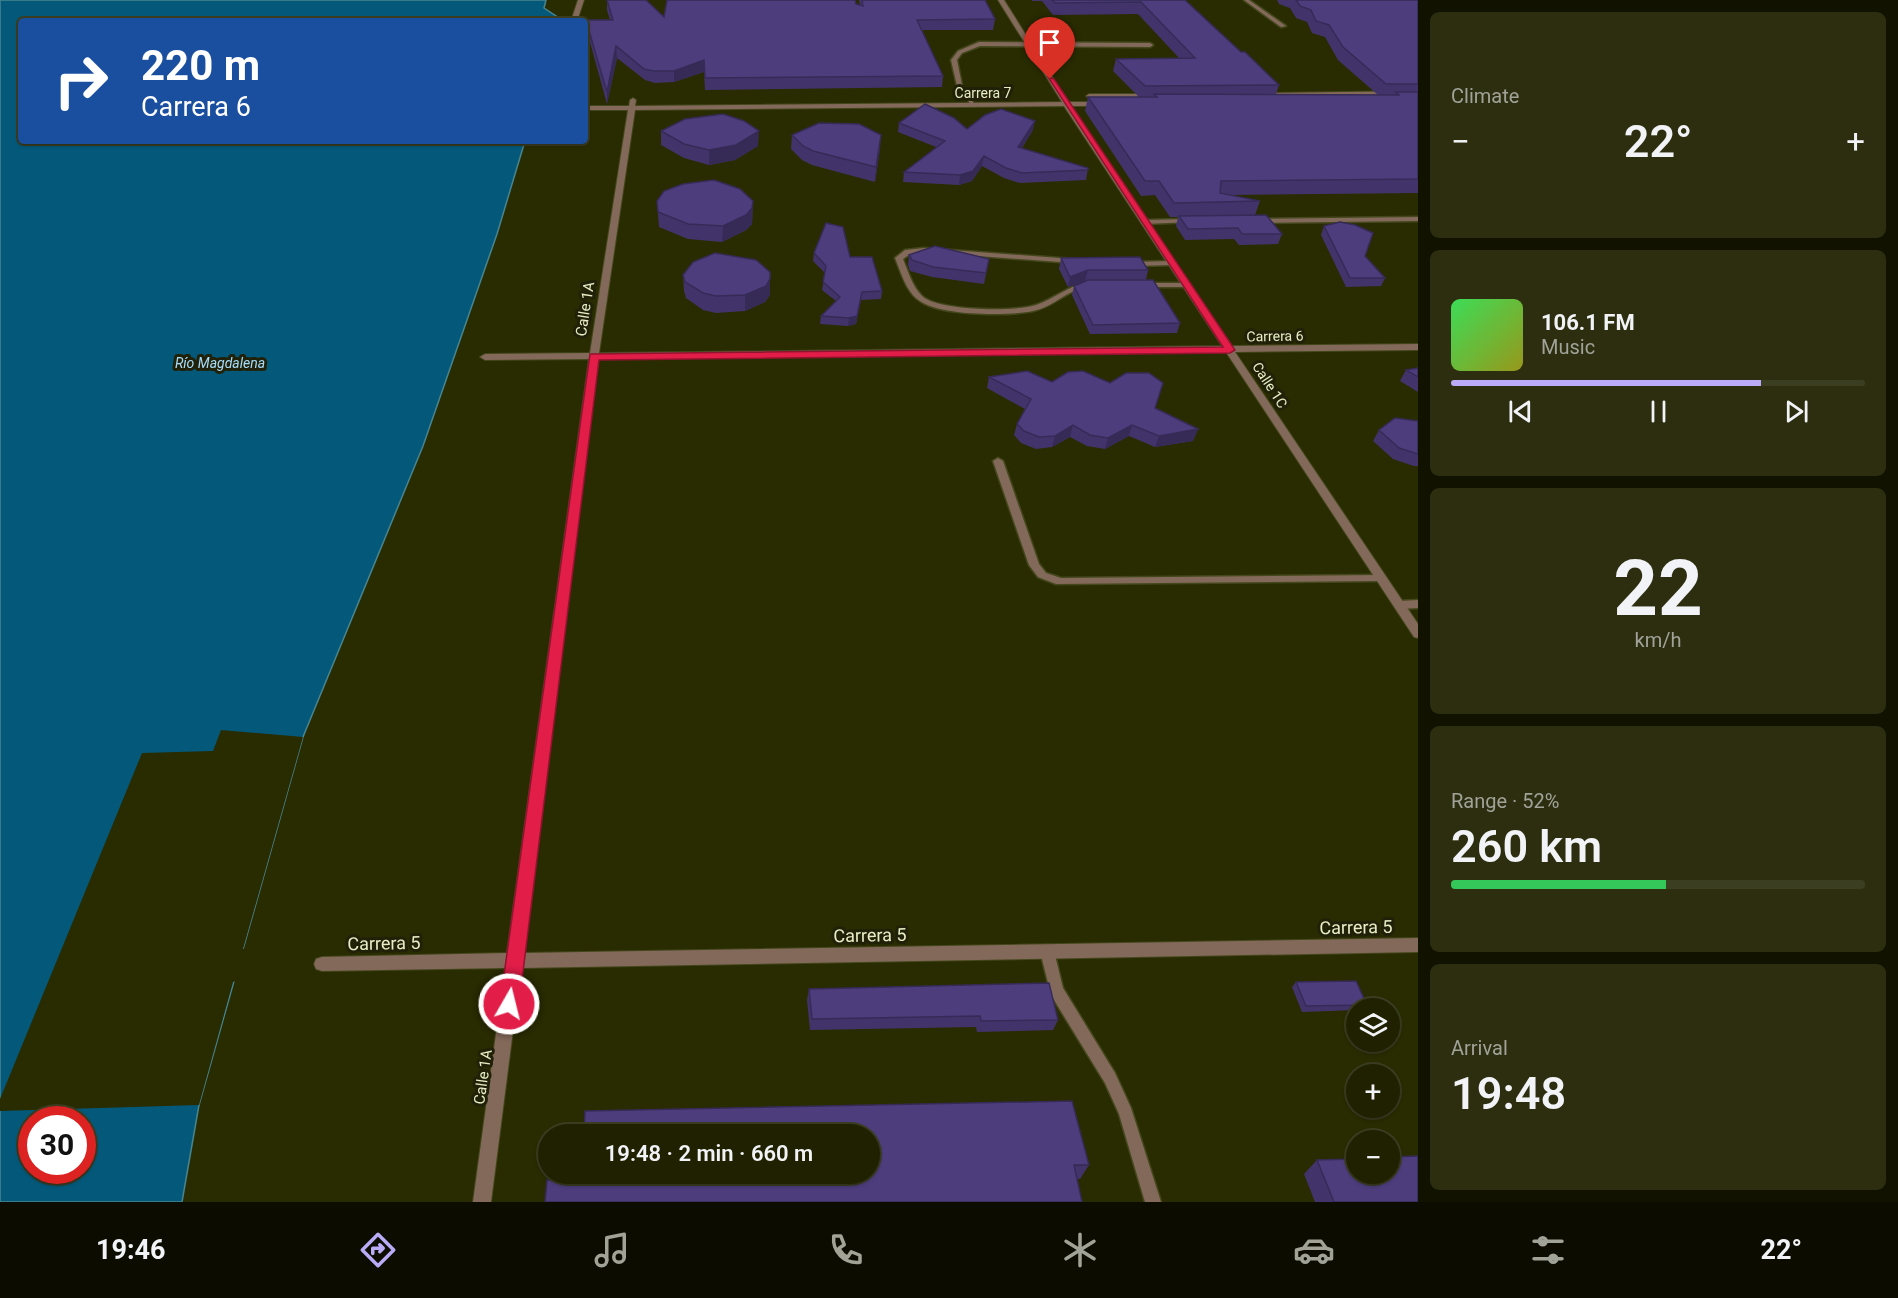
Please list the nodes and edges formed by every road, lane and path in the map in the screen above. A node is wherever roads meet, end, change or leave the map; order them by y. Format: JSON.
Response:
{"nodes":[{"id":1,"x":581,"y":0,"type":"edge"},
{"id":2,"x":1001,"y":0,"type":"edge"},
{"id":3,"x":1246,"y":0,"type":"edge"},
{"id":4,"x":575,"y":18,"type":"edge"},
{"id":5,"x":1284,"y":26,"type":"dead end"},
{"id":6,"x":1028,"y":43,"type":"junction"},
{"id":7,"x":1150,"y":45,"type":"dead end"},
{"id":8,"x":959,"y":86,"type":"dead end"},
{"id":9,"x":1418,"y":93,"type":"edge"},
{"id":10,"x":1156,"y":96,"type":"edge"},
{"id":11,"x":968,"y":97,"type":"junction"},
{"id":12,"x":588,"y":100,"type":"edge"},
{"id":13,"x":1064,"y":100,"type":"junction"},
{"id":14,"x":1418,"y":101,"type":"edge"},
{"id":15,"x":830,"y":102,"type":"junction"},
{"id":16,"x":633,"y":104,"type":"junction"},
{"id":17,"x":1160,"y":104,"type":"edge"},
{"id":18,"x":973,"y":105,"type":"junction"},
{"id":19,"x":588,"y":108,"type":"edge"},
{"id":20,"x":1418,"y":219,"type":"edge"},
{"id":21,"x":1199,"y":221,"type":"edge"},
{"id":22,"x":1245,"y":221,"type":"edge"},
{"id":23,"x":1145,"y":222,"type":"junction"},
{"id":24,"x":1080,"y":262,"type":"edge"},
{"id":25,"x":1126,"y":263,"type":"edge"},
{"id":26,"x":1172,"y":263,"type":"junction"},
{"id":27,"x":1096,"y":285,"type":"edge"},
{"id":28,"x":1129,"y":285,"type":"edge"},
{"id":29,"x":1186,"y":285,"type":"junction"},
{"id":30,"x":1418,"y":347,"type":"edge"},
{"id":31,"x":1230,"y":350,"type":"junction"},
{"id":32,"x":594,"y":356,"type":"junction"},
{"id":33,"x":485,"y":357,"type":"dead end"},
{"id":34,"x":998,"y":461,"type":"dead end"},
{"id":35,"x":1381,"y":578,"type":"junction"},
{"id":36,"x":1418,"y":604,"type":"edge"},
{"id":37,"x":1399,"y":605,"type":"junction"},
{"id":38,"x":1418,"y":634,"type":"edge"},
{"id":39,"x":1418,"y":945,"type":"edge"},
{"id":40,"x":1047,"y":951,"type":"junction"},
{"id":41,"x":515,"y":960,"type":"junction"},
{"id":42,"x":322,"y":964,"type":"dead end"},
{"id":43,"x":482,"y":1202,"type":"edge"},
{"id":44,"x":1153,"y":1202,"type":"edge"}],
"edges":[{"from":1,"to":4,"type":"street"},
{"from":2,"to":6,"type":"street","name":"Calle 1C"},
{"from":3,"to":5,"type":"lane"},
{"from":6,"to":7,"type":"lane"},
{"from":6,"to":8,"type":"lane"},
{"from":6,"to":13,"type":"street","name":"Calle 1C"},
{"from":9,"to":14,"type":"street"},
{"from":10,"to":13,"type":"street","name":"Carrera 7"},
{"from":11,"to":13,"type":"street","name":"Carrera 7"},
{"from":11,"to":15,"type":"street","name":"Carrera 7"},
{"from":11,"to":18,"type":"lane"},
{"from":12,"to":16,"type":"street","name":"Carrera 7"},
{"from":13,"to":17,"type":"street","name":"Carrera 7"},
{"from":13,"to":18,"type":"street","name":"Carrera 7"},
{"from":13,"to":23,"type":"street","name":"Calle 1C"},
{"from":15,"to":16,"type":"street","name":"Carrera 7"},
{"from":15,"to":18,"type":"street","name":"Carrera 7"},
{"from":16,"to":19,"type":"street","name":"Carrera 7"},
{"from":16,"to":32,"type":"street","name":"Calle 1A"},
{"from":20,"to":22,"type":"lane"},
{"from":21,"to":23,"type":"lane"},
{"from":23,"to":26,"type":"street","name":"Calle 1C"},
{"from":24,"to":27,"type":"lane"},
{"from":25,"to":26,"type":"lane"},
{"from":26,"to":29,"type":"street","name":"Calle 1C"},
{"from":28,"to":29,"type":"lane"},
{"from":29,"to":31,"type":"street","name":"Calle 1C"},
{"from":30,"to":31,"type":"street","name":"Carrera 6"},
{"from":31,"to":32,"type":"street","name":"Carrera 6"},
{"from":31,"to":35,"type":"street","name":"Calle 1C"},
{"from":32,"to":33,"type":"street","name":"Carrera 6"},
{"from":32,"to":41,"type":"street","name":"Calle 1A"},
{"from":34,"to":35,"type":"lane"},
{"from":35,"to":37,"type":"street","name":"Calle 1C"},
{"from":36,"to":37,"type":"lane"},
{"from":37,"to":38,"type":"street","name":"Calle 1C"},
{"from":39,"to":40,"type":"street","name":"Carrera 5"},
{"from":40,"to":41,"type":"street","name":"Carrera 5"},
{"from":40,"to":44,"type":"lane"},
{"from":41,"to":42,"type":"street","name":"Carrera 5"},
{"from":41,"to":43,"type":"street","name":"Calle 1A"}]}
